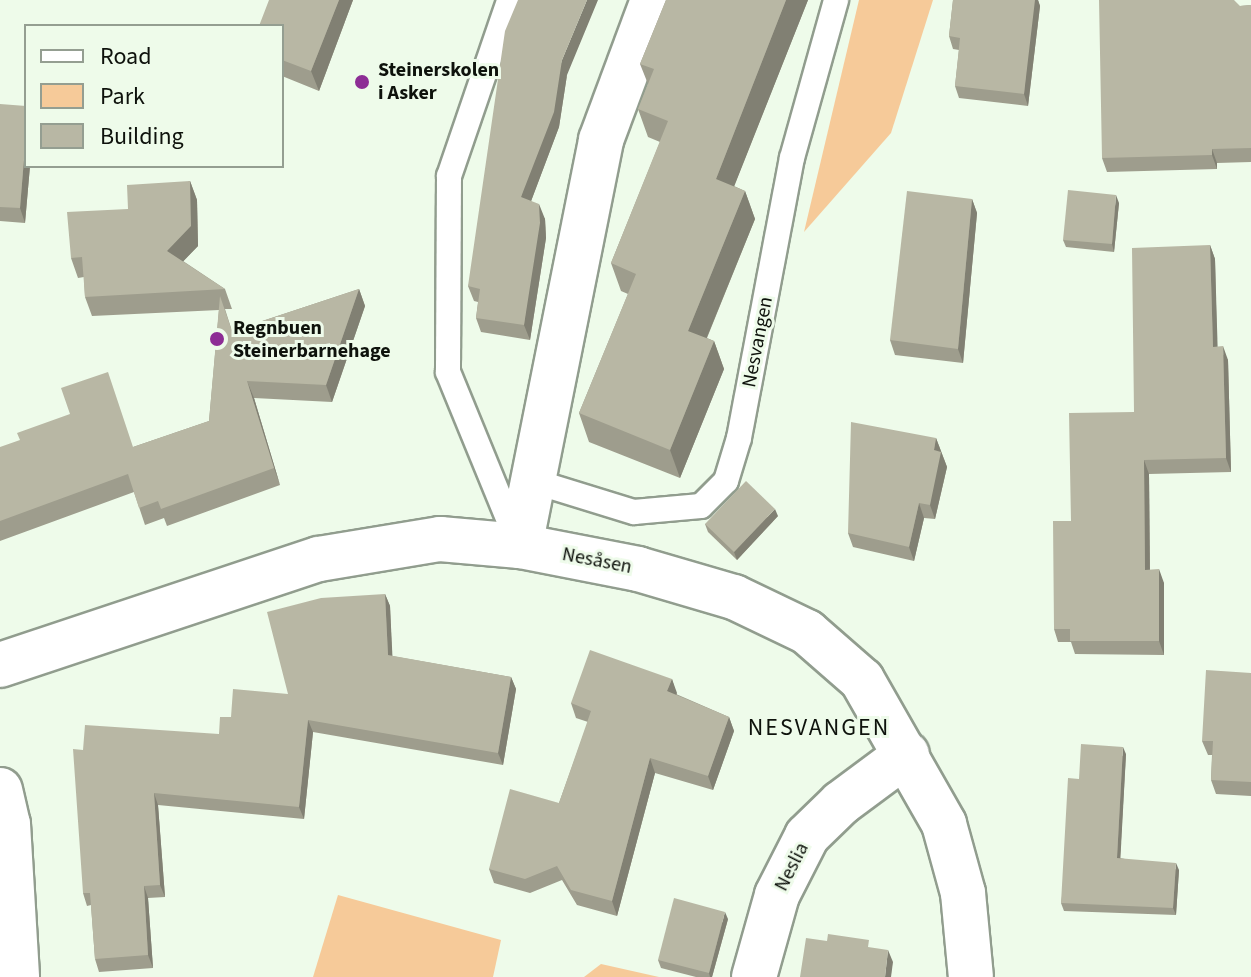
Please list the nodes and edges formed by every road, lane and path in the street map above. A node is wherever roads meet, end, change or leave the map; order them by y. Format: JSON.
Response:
{"nodes":[{"id":1,"x":653,"y":0,"type":"edge"},
{"id":2,"x":836,"y":0,"type":"edge"},
{"id":3,"x":509,"y":1,"type":"edge"},
{"id":4,"x":533,"y":481,"type":"junction"},
{"id":5,"x":520,"y":546,"type":"junction"},
{"id":6,"x":0,"y":665,"type":"edge"},
{"id":7,"x":907,"y":754,"type":"junction"},
{"id":8,"x":0,"y":790,"type":"edge"},
{"id":9,"x":17,"y":977,"type":"edge"},
{"id":10,"x":754,"y":977,"type":"edge"},
{"id":11,"x":971,"y":977,"type":"edge"}],
"edges":[{"from":1,"to":4,"type":"street"},
{"from":2,"to":4,"type":"lane","name":"Nesvangen"},
{"from":3,"to":5,"type":"lane"},
{"from":4,"to":5,"type":"street"},
{"from":5,"to":6,"type":"street","name":"Nesåsen"},
{"from":5,"to":7,"type":"street","name":"Nesåsen"},
{"from":7,"to":10,"type":"street","name":"Neslia"},
{"from":7,"to":11,"type":"street","name":"Nesåsen"},
{"from":8,"to":9,"type":"street"}]}
